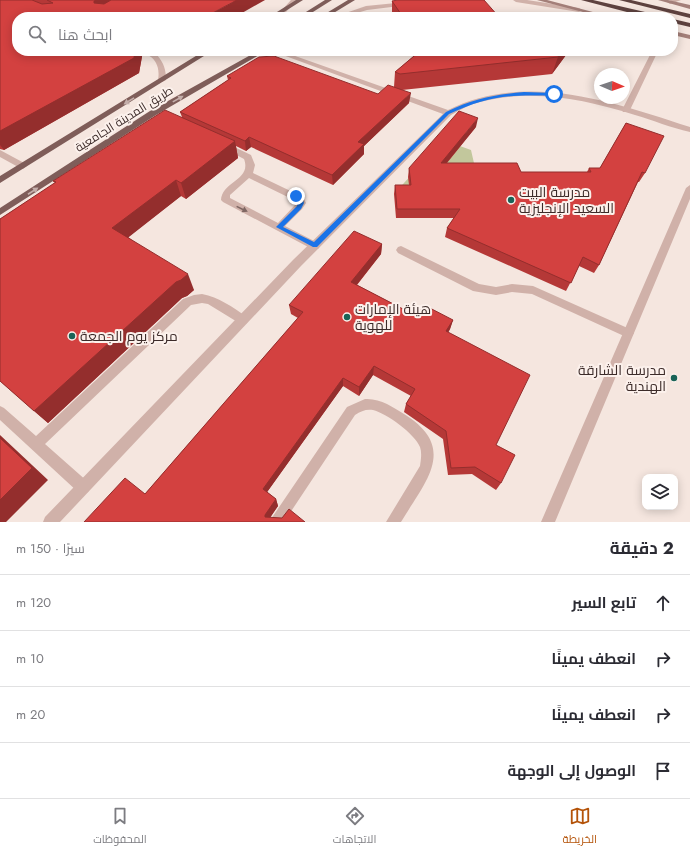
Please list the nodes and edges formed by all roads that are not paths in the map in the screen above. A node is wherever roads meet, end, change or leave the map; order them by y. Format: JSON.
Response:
{"nodes":[{"id":1,"x":294,"y":0,"type":"edge"},
{"id":2,"x":300,"y":0,"type":"edge"},
{"id":3,"x":329,"y":0,"type":"edge"},
{"id":4,"x":352,"y":0,"type":"edge"},
{"id":5,"x":358,"y":0,"type":"edge"},
{"id":6,"x":516,"y":0,"type":"edge"},
{"id":7,"x":540,"y":0,"type":"edge"},
{"id":8,"x":584,"y":0,"type":"edge"},
{"id":9,"x":622,"y":0,"type":"edge"},
{"id":10,"x":661,"y":0,"type":"edge"},
{"id":11,"x":678,"y":0,"type":"edge"},
{"id":12,"x":670,"y":2,"type":"junction"},
{"id":13,"x":413,"y":3,"type":"edge"},
{"id":14,"x":690,"y":7,"type":"edge"},
{"id":15,"x":338,"y":9,"type":"junction"},
{"id":16,"x":580,"y":10,"type":"junction"},
{"id":17,"x":284,"y":11,"type":"joint"},
{"id":18,"x":309,"y":12,"type":"edge"},
{"id":19,"x":333,"y":12,"type":"edge"},
{"id":20,"x":353,"y":12,"type":"edge"},
{"id":21,"x":588,"y":12,"type":"edge"},
{"id":22,"x":634,"y":12,"type":"edge"},
{"id":23,"x":673,"y":12,"type":"edge"},
{"id":24,"x":678,"y":13,"type":"edge"},
{"id":25,"x":690,"y":16,"type":"edge"},
{"id":26,"x":678,"y":22,"type":"edge"},
{"id":27,"x":690,"y":25,"type":"edge"},
{"id":28,"x":678,"y":33,"type":"edge"},
{"id":29,"x":690,"y":37,"type":"edge"},
{"id":30,"x":151,"y":56,"type":"edge"},
{"id":31,"x":201,"y":56,"type":"edge"},
{"id":32,"x":246,"y":56,"type":"edge"},
{"id":33,"x":254,"y":56,"type":"edge"},
{"id":34,"x":289,"y":56,"type":"edge"},
{"id":35,"x":653,"y":56,"type":"edge"},
{"id":36,"x":236,"y":66,"type":"junction"},
{"id":37,"x":162,"y":80,"type":"junction"},
{"id":38,"x":626,"y":110,"type":"junction"},
{"id":39,"x":448,"y":113,"type":"junction"},
{"id":40,"x":690,"y":130,"type":"edge"},
{"id":41,"x":216,"y":142,"type":"edge"},
{"id":42,"x":0,"y":152,"type":"edge"},
{"id":43,"x":23,"y":166,"type":"junction"},
{"id":44,"x":248,"y":174,"type":"junction"},
{"id":45,"x":0,"y":180,"type":"edge"},
{"id":46,"x":690,"y":188,"type":"edge"},
{"id":47,"x":0,"y":212,"type":"edge"},
{"id":48,"x":279,"y":227,"type":"junction"},
{"id":49,"x":315,"y":246,"type":"junction"},
{"id":50,"x":401,"y":250,"type":"dead end"},
{"id":51,"x":243,"y":320,"type":"junction"},
{"id":52,"x":628,"y":333,"type":"junction"},
{"id":53,"x":0,"y":412,"type":"edge"},
{"id":54,"x":36,"y":444,"type":"junction"},
{"id":55,"x":83,"y":487,"type":"junction"},
{"id":56,"x":50,"y":522,"type":"edge"},
{"id":57,"x":276,"y":522,"type":"edge"},
{"id":58,"x":393,"y":522,"type":"edge"},
{"id":59,"x":548,"y":522,"type":"edge"}],
"edges":[{"from":1,"to":17,"type":"street"},
{"from":2,"to":17,"type":"main road"},
{"from":3,"to":18,"type":"main road"},
{"from":4,"to":15,"type":"main road"},
{"from":5,"to":15,"type":"main road"},
{"from":6,"to":16,"type":"street"},
{"from":7,"to":16,"type":"street"},
{"from":8,"to":22,"type":"highway"},
{"from":9,"to":23,"type":"highway"},
{"from":10,"to":12,"type":"street"},
{"from":11,"to":12,"type":"street"},
{"from":12,"to":14,"type":"street"},
{"from":13,"to":20,"type":"street"},
{"from":15,"to":19,"type":"main road"},
{"from":16,"to":21,"type":"street"},
{"from":24,"to":25,"type":"highway"},
{"from":26,"to":27,"type":"highway"},
{"from":28,"to":29,"type":"street"},
{"from":30,"to":37,"type":"street"},
{"from":31,"to":37,"type":"main road","name":"طريق المدينة الجامعية"},
{"from":32,"to":36,"type":"main road"},
{"from":33,"to":36,"type":"main road","name":"طريق المدينة الجامعية"},
{"from":34,"to":39,"type":"street"},
{"from":35,"to":38,"type":"street"},
{"from":47,"to":36,"type":"main road","name":"طريق المدينة الجامعية","one_way":true},
{"from":37,"to":43,"type":"main road","name":"طريق المدينة الجامعية","one_way":true},
{"from":38,"to":39,"type":"street"},
{"from":38,"to":40,"type":"street"},
{"from":39,"to":49,"type":"street"},
{"from":41,"to":44,"type":"street"},
{"from":42,"to":43,"type":"street"},
{"from":43,"to":45,"type":"main road","name":"طريق المدينة الجامعية"},
{"from":44,"to":48,"type":"street"},
{"from":44,"to":48,"type":"street","one_way":true},
{"from":46,"to":52,"type":"street"},
{"from":48,"to":49,"type":"street"},
{"from":49,"to":51,"type":"street"},
{"from":50,"to":52,"type":"street"},
{"from":51,"to":54,"type":"street"},
{"from":51,"to":55,"type":"street"},
{"from":52,"to":59,"type":"street"},
{"from":53,"to":54,"type":"street"},
{"from":54,"to":55,"type":"street"},
{"from":55,"to":56,"type":"street"},
{"from":57,"to":58,"type":"street"}]}
